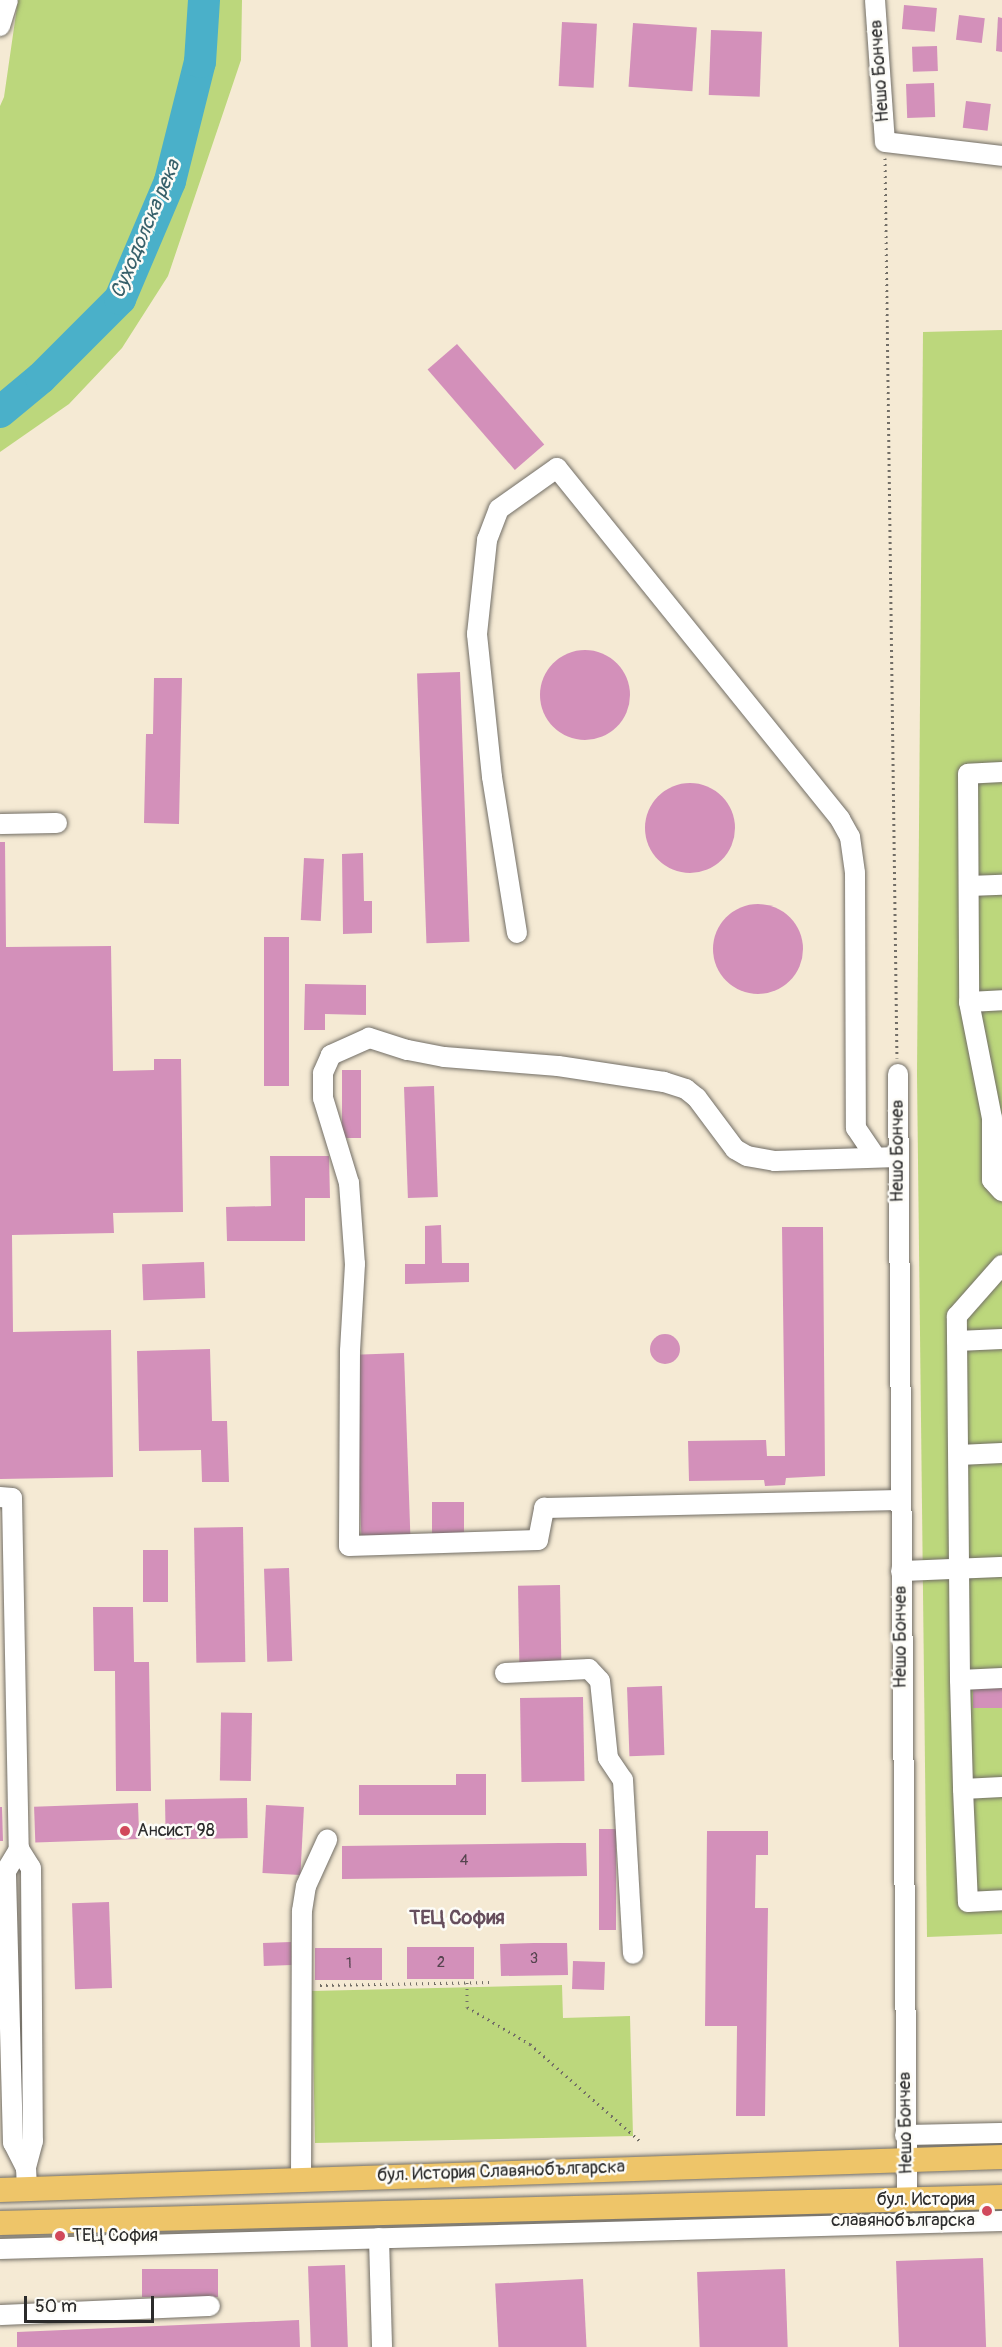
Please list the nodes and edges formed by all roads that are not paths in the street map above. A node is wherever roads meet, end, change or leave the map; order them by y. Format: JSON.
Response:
{"nodes":[{"id":1,"x":8,"y":0,"type":"edge"},
{"id":2,"x":875,"y":0,"type":"edge"},
{"id":3,"x":0,"y":26,"type":"edge"},
{"id":4,"x":1002,"y":156,"type":"edge"},
{"id":5,"x":1002,"y":772,"type":"edge"},
{"id":6,"x":57,"y":823,"type":"dead end"},
{"id":7,"x":0,"y":824,"type":"edge"},
{"id":8,"x":1002,"y":885,"type":"edge"},
{"id":9,"x":969,"y":886,"type":"junction"},
{"id":10,"x":517,"y":933,"type":"dead end"},
{"id":11,"x":1002,"y":1000,"type":"edge"},
{"id":12,"x":969,"y":1002,"type":"junction"},
{"id":13,"x":898,"y":1074,"type":"road end"},
{"id":14,"x":997,"y":1118,"type":"edge"},
{"id":15,"x":875,"y":1156,"type":"junction"},
{"id":16,"x":898,"y":1157,"type":"junction"},
{"id":17,"x":1002,"y":1191,"type":"edge"},
{"id":18,"x":1002,"y":1265,"type":"edge"},
{"id":19,"x":1002,"y":1339,"type":"edge"},
{"id":20,"x":957,"y":1341,"type":"junction"},
{"id":21,"x":1002,"y":1453,"type":"edge"},
{"id":22,"x":959,"y":1455,"type":"junction"},
{"id":23,"x":0,"y":1497,"type":"edge"},
{"id":24,"x":900,"y":1500,"type":"junction"},
{"id":25,"x":1002,"y":1567,"type":"edge"},
{"id":26,"x":958,"y":1569,"type":"junction"},
{"id":27,"x":901,"y":1571,"type":"junction"},
{"id":28,"x":505,"y":1673,"type":"dead end"},
{"id":29,"x":1002,"y":1678,"type":"edge"},
{"id":30,"x":960,"y":1680,"type":"junction"},
{"id":31,"x":1002,"y":1787,"type":"edge"},
{"id":32,"x":963,"y":1789,"type":"junction"},
{"id":33,"x":327,"y":1840,"type":"dead end"},
{"id":34,"x":1002,"y":1900,"type":"edge"},
{"id":35,"x":633,"y":1954,"type":"dead end"},
{"id":36,"x":1002,"y":2133,"type":"edge"},
{"id":37,"x":906,"y":2147,"type":"junction"},
{"id":38,"x":1002,"y":2157,"type":"edge"},
{"id":39,"x":27,"y":2178,"type":"junction"},
{"id":40,"x":301,"y":2179,"type":"junction"},
{"id":41,"x":0,"y":2190,"type":"edge"},
{"id":42,"x":1002,"y":2198,"type":"edge"},
{"id":43,"x":907,"y":2199,"type":"junction"},
{"id":44,"x":1002,"y":2221,"type":"edge"},
{"id":45,"x":0,"y":2223,"type":"edge"},
{"id":46,"x":379,"y":2238,"type":"junction"},
{"id":47,"x":0,"y":2249,"type":"edge"},
{"id":48,"x":210,"y":2306,"type":"dead end"},
{"id":49,"x":0,"y":2315,"type":"edge"},
{"id":50,"x":382,"y":2347,"type":"edge"}],
"edges":[{"from":1,"to":3,"type":"street"},
{"from":2,"to":4,"type":"street","name":"Нешо Бончев"},
{"from":5,"to":9,"type":"street"},
{"from":6,"to":7,"type":"street"},
{"from":8,"to":9,"type":"street"},
{"from":9,"to":12,"type":"street"},
{"from":10,"to":15,"type":"street"},
{"from":11,"to":12,"type":"street"},
{"from":12,"to":14,"type":"street"},
{"from":13,"to":16,"type":"street","name":"Нешо Бончев"},
{"from":14,"to":17,"type":"street"},
{"from":15,"to":16,"type":"street"},
{"from":15,"to":24,"type":"street"},
{"from":16,"to":24,"type":"street","name":"Нешо Бончев"},
{"from":18,"to":20,"type":"street"},
{"from":19,"to":20,"type":"street"},
{"from":20,"to":22,"type":"street"},
{"from":21,"to":22,"type":"street"},
{"from":22,"to":26,"type":"street"},
{"from":23,"to":39,"type":"street"},
{"from":24,"to":27,"type":"street","name":"Нешо Бончев"},
{"from":25,"to":26,"type":"street"},
{"from":26,"to":27,"type":"street"},
{"from":26,"to":30,"type":"street"},
{"from":27,"to":37,"type":"street","name":"Нешо Бончев"},
{"from":28,"to":35,"type":"street"},
{"from":29,"to":30,"type":"street"},
{"from":30,"to":32,"type":"street"},
{"from":31,"to":32,"type":"street"},
{"from":32,"to":34,"type":"street"},
{"from":33,"to":40,"type":"street"},
{"from":36,"to":37,"type":"street","name":"бул. История Славянобългарска"},
{"from":37,"to":38,"type":"main road","name":"бул. История Славянобългарска"},
{"from":37,"to":40,"type":"main road","name":"бул. История Славянобългарска"},
{"from":37,"to":43,"type":"street","name":"Нешо Бончев"},
{"from":39,"to":40,"type":"main road","name":"бул. История Славянобългарска"},
{"from":39,"to":41,"type":"main road","name":"бул. История Славянобългарска"},
{"from":42,"to":43,"type":"main road","name":"бул. История Славянобългарска"},
{"from":43,"to":45,"type":"main road","name":"бул. История Славянобългарска"},
{"from":44,"to":46,"type":"street"},
{"from":46,"to":47,"type":"street"},
{"from":46,"to":50,"type":"street"},
{"from":48,"to":49,"type":"street"}]}
